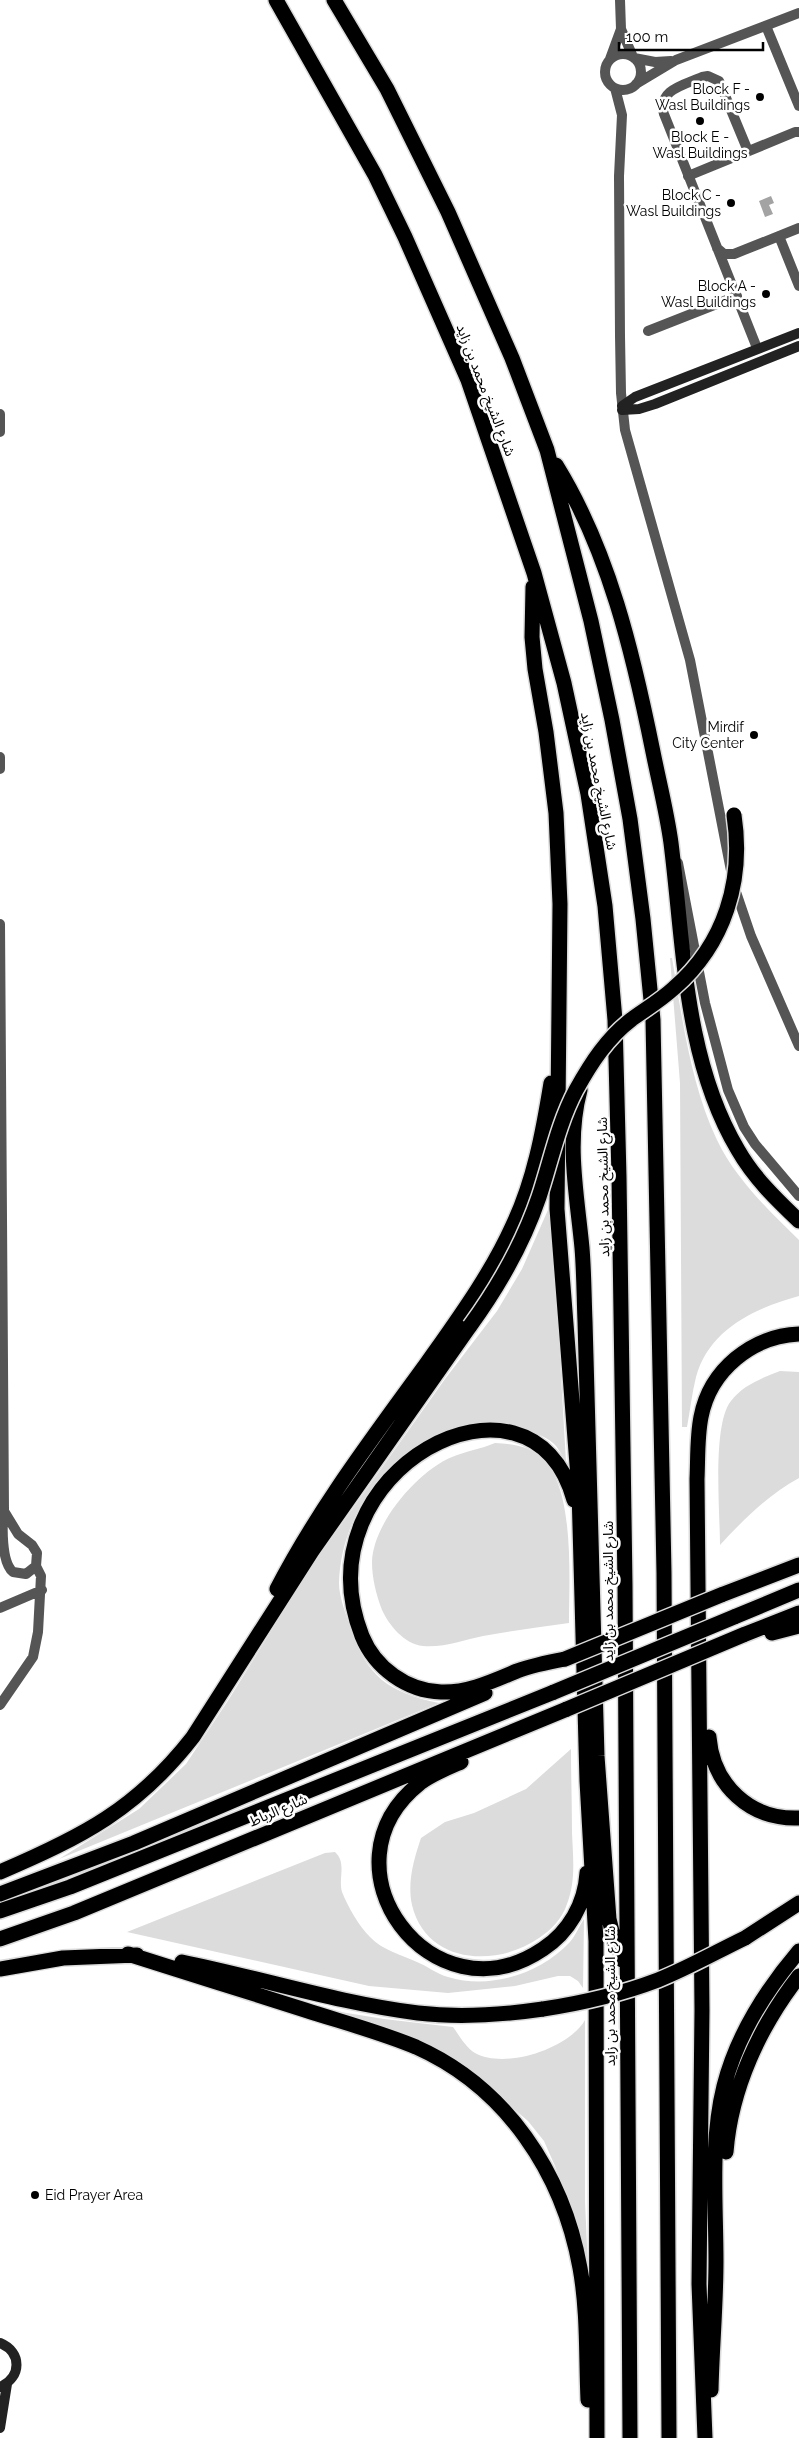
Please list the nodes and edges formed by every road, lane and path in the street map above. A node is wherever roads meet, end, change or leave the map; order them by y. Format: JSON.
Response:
{"nodes":[{"id":1,"x":276,"y":0,"type":"edge"},
{"id":2,"x":334,"y":0,"type":"edge"},
{"id":3,"x":620,"y":0,"type":"edge"},
{"id":4,"x":799,"y":13,"type":"edge"},
{"id":5,"x":766,"y":26,"type":"junction"},
{"id":6,"x":621,"y":29,"type":"junction"},
{"id":7,"x":634,"y":57,"type":"junction"},
{"id":8,"x":610,"y":60,"type":"junction"},
{"id":9,"x":676,"y":60,"type":"junction"},
{"id":10,"x":636,"y":84,"type":"junction"},
{"id":11,"x":615,"y":88,"type":"junction"},
{"id":12,"x":799,"y":106,"type":"edge"},
{"id":13,"x":798,"y":130,"type":"edge"},
{"id":14,"x":748,"y":152,"type":"junction"},
{"id":15,"x":688,"y":176,"type":"junction"},
{"id":16,"x":799,"y":228,"type":"edge"},
{"id":17,"x":779,"y":236,"type":"junction"},
{"id":18,"x":717,"y":248,"type":"junction"},
{"id":19,"x":799,"y":286,"type":"edge"},
{"id":20,"x":737,"y":296,"type":"junction"},
{"id":21,"x":648,"y":331,"type":"dead end"},
{"id":22,"x":799,"y":333,"type":"edge"},
{"id":23,"x":799,"y":339,"type":"edge"},
{"id":24,"x":799,"y":346,"type":"edge"},
{"id":25,"x":757,"y":348,"type":"junction"},
{"id":26,"x":749,"y":366,"type":"junction"},
{"id":27,"x":622,"y":408,"type":"junction"},
{"id":28,"x":0,"y":414,"type":"edge"},
{"id":29,"x":0,"y":432,"type":"edge"},
{"id":30,"x":547,"y":450,"type":"junction"},
{"id":31,"x":534,"y":573,"type":"junction"},
{"id":32,"x":0,"y":757,"type":"edge"},
{"id":33,"x":0,"y":769,"type":"edge"},
{"id":34,"x":734,"y":815,"type":"dead end"},
{"id":35,"x":671,"y":842,"type":"junction"},
{"id":36,"x":0,"y":924,"type":"edge"},
{"id":37,"x":560,"y":1030,"type":"junction"},
{"id":38,"x":799,"y":1046,"type":"edge"},
{"id":39,"x":584,"y":1076,"type":"junction"},
{"id":40,"x":799,"y":1196,"type":"edge"},
{"id":41,"x":799,"y":1221,"type":"edge"},
{"id":42,"x":1,"y":1313,"type":"edge"},
{"id":43,"x":799,"y":1334,"type":"edge"},
{"id":44,"x":4,"y":1511,"type":"junction"},
{"id":45,"x":580,"y":1534,"type":"junction"},
{"id":46,"x":799,"y":1565,"type":"edge"},
{"id":47,"x":36,"y":1566,"type":"junction"},
{"id":48,"x":42,"y":1590,"type":"junction"},
{"id":49,"x":799,"y":1590,"type":"edge"},
{"id":50,"x":0,"y":1608,"type":"edge"},
{"id":51,"x":799,"y":1613,"type":"edge"},
{"id":52,"x":799,"y":1626,"type":"edge"},
{"id":53,"x":743,"y":1635,"type":"junction"},
{"id":54,"x":565,"y":1659,"type":"junction"},
{"id":55,"x":233,"y":1675,"type":"junction"},
{"id":56,"x":701,"y":1704,"type":"junction"},
{"id":57,"x":0,"y":1705,"type":"edge"},
{"id":58,"x":491,"y":1739,"type":"junction"},
{"id":59,"x":587,"y":1782,"type":"junction"},
{"id":60,"x":799,"y":1818,"type":"edge"},
{"id":61,"x":0,"y":1872,"type":"edge"},
{"id":62,"x":0,"y":1894,"type":"edge"},
{"id":63,"x":799,"y":1897,"type":"edge"},
{"id":64,"x":799,"y":1903,"type":"edge"},
{"id":65,"x":0,"y":1911,"type":"edge"},
{"id":66,"x":780,"y":1914,"type":"junction"},
{"id":67,"x":0,"y":1939,"type":"edge"},
{"id":68,"x":799,"y":1951,"type":"edge"},
{"id":69,"x":128,"y":1954,"type":"junction"},
{"id":70,"x":626,"y":1966,"type":"junction"},
{"id":71,"x":0,"y":1969,"type":"edge"},
{"id":72,"x":799,"y":1976,"type":"edge"},
{"id":73,"x":716,"y":2260,"type":"junction"},
{"id":74,"x":0,"y":2342,"type":"edge"},
{"id":75,"x":4,"y":2386,"type":"edge"},
{"id":76,"x":0,"y":2428,"type":"edge"},
{"id":77,"x":590,"y":2438,"type":"edge"},
{"id":78,"x":597,"y":2438,"type":"edge"},
{"id":79,"x":630,"y":2438,"type":"edge"},
{"id":80,"x":669,"y":2438,"type":"edge"},
{"id":81,"x":707,"y":2438,"type":"edge"}],
"edges":[{"from":1,"to":31,"type":"highway","name":"شارع الشيخ محمد بن زايد"},
{"from":2,"to":30,"type":"highway","name":"شارع الشيخ محمد بن زايد"},
{"from":3,"to":6,"type":"street"},
{"from":4,"to":5,"type":"street"},
{"from":5,"to":9,"type":"street"},
{"from":5,"to":12,"type":"street"},
{"from":6,"to":7,"type":"street"},
{"from":6,"to":8,"type":"street"},
{"from":7,"to":8,"type":"street"},
{"from":7,"to":9,"type":"street"},
{"from":7,"to":10,"type":"street"},
{"from":8,"to":11,"type":"street"},
{"from":9,"to":10,"type":"street"},
{"from":10,"to":11,"type":"street"},
{"from":11,"to":27,"type":"street"},
{"from":13,"to":14,"type":"street"},
{"from":14,"to":15,"type":"street"},
{"from":14,"to":15,"type":"street"},
{"from":15,"to":18,"type":"street"},
{"from":16,"to":17,"type":"street"},
{"from":17,"to":18,"type":"street"},
{"from":17,"to":19,"type":"street"},
{"from":18,"to":20,"type":"street"},
{"from":20,"to":21,"type":"street"},
{"from":20,"to":25,"type":"street"},
{"from":22,"to":25,"type":"street"},
{"from":23,"to":26,"type":"street"},
{"from":24,"to":26,"type":"street"},
{"from":25,"to":27,"type":"street"},
{"from":26,"to":27,"type":"street"},
{"from":27,"to":38,"type":"street"},
{"from":28,"to":29,"type":"street"},
{"from":30,"to":35,"type":"highway"},
{"from":30,"to":80,"type":"highway","name":"شارع الشيخ محمد بن زايد"},
{"from":31,"to":37,"type":"highway"},
{"from":31,"to":70,"type":"highway","name":"شارع الشيخ محمد بن زايد"},
{"from":32,"to":33,"type":"street"},
{"from":34,"to":39,"type":"highway","bridge":true},
{"from":35,"to":40,"type":"street"},
{"from":35,"to":41,"type":"highway"},
{"from":36,"to":42,"type":"street"},
{"from":37,"to":45,"type":"highway"},
{"from":37,"to":55,"type":"highway"},
{"from":39,"to":55,"type":"highway","bridge":true},
{"from":39,"to":70,"type":"highway","bridge":true},
{"from":42,"to":44,"type":"street"},
{"from":43,"to":56,"type":"highway"},
{"from":44,"to":47,"type":"street"},
{"from":44,"to":47,"type":"street"},
{"from":45,"to":54,"type":"highway"},
{"from":45,"to":59,"type":"highway"},
{"from":46,"to":54,"type":"highway","bridge":true},
{"from":47,"to":48,"type":"street"},
{"from":48,"to":50,"type":"street"},
{"from":48,"to":57,"type":"street"},
{"from":49,"to":65,"type":"highway","name":"شارع الرباط","bridge":true},
{"from":51,"to":53,"type":"highway","name":"شارع الرباط"},
{"from":52,"to":53,"type":"highway"},
{"from":53,"to":58,"type":"highway","name":"شارع الرباط","bridge":true},
{"from":54,"to":62,"type":"highway"},
{"from":55,"to":61,"type":"highway"},
{"from":56,"to":60,"type":"highway"},
{"from":56,"to":81,"type":"highway"},
{"from":58,"to":59,"type":"highway"},
{"from":58,"to":67,"type":"highway","name":"شارع الرباط"},
{"from":59,"to":78,"type":"highway"},
{"from":63,"to":66,"type":"highway"},
{"from":64,"to":66,"type":"highway"},
{"from":66,"to":69,"type":"highway","bridge":true},
{"from":68,"to":73,"type":"highway"},
{"from":69,"to":71,"type":"highway"},
{"from":69,"to":77,"type":"highway"},
{"from":70,"to":79,"type":"highway","name":"شارع الشيخ محمد بن زايد"},
{"from":72,"to":73,"type":"highway"},
{"from":73,"to":81,"type":"highway"},
{"from":74,"to":75,"type":"street"},
{"from":75,"to":76,"type":"street"}]}
